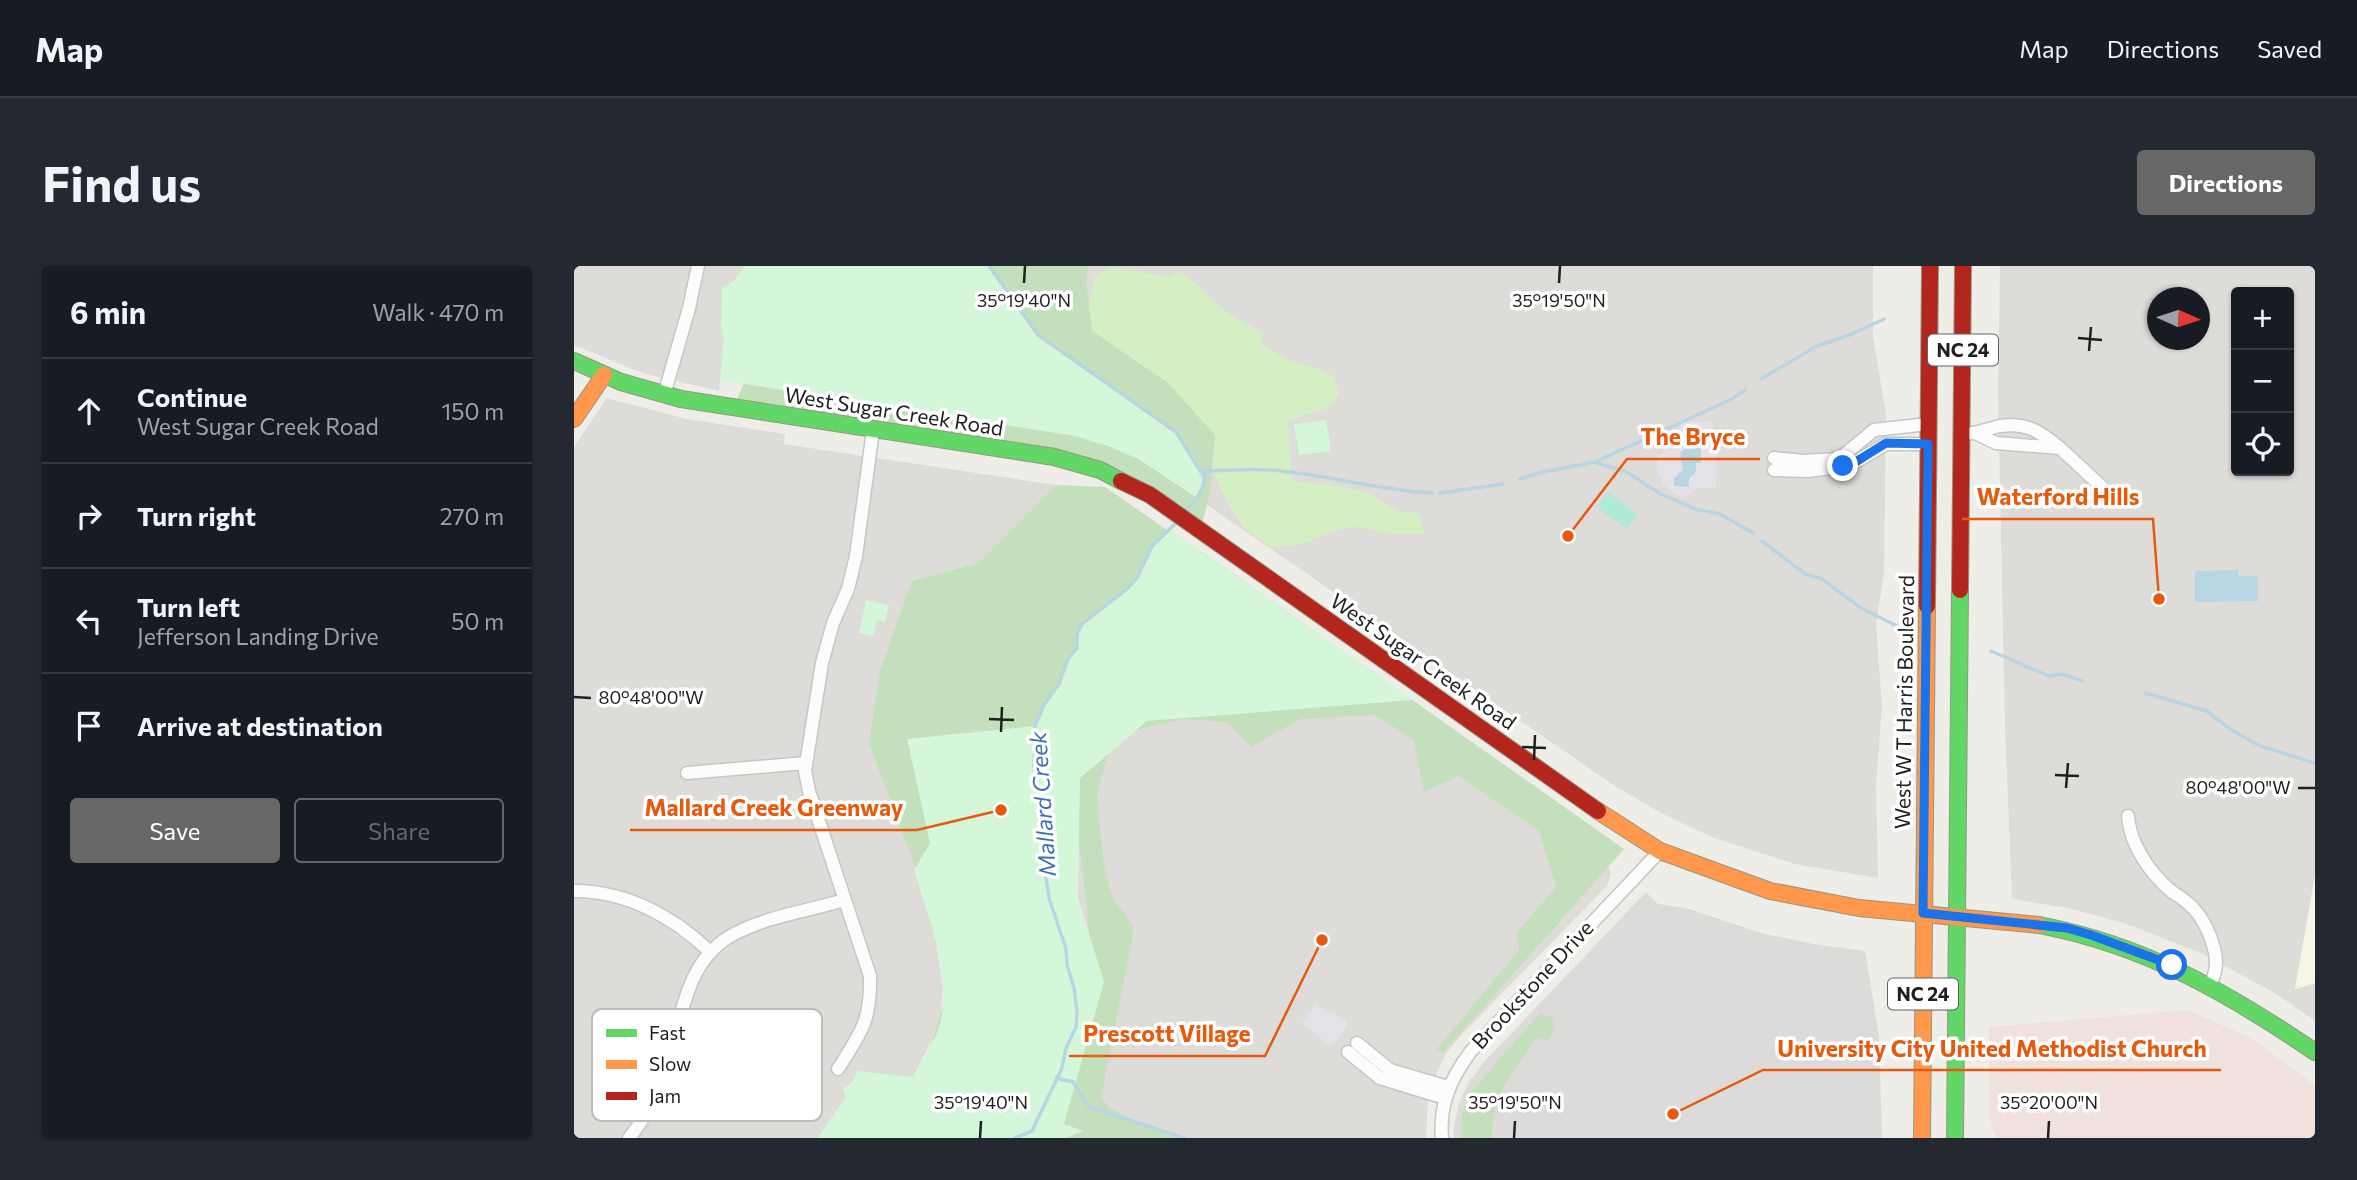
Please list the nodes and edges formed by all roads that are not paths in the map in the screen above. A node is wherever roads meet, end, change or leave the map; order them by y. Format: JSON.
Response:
{"nodes":[{"id":1,"x":698,"y":266,"type":"edge"},
{"id":2,"x":1930,"y":266,"type":"edge"},
{"id":3,"x":1963,"y":266,"type":"edge"},
{"id":4,"x":574,"y":362,"type":"edge"},
{"id":5,"x":604,"y":375,"type":"junction"},
{"id":6,"x":664,"y":395,"type":"junction"},
{"id":7,"x":574,"y":419,"type":"edge"},
{"id":8,"x":1928,"y":424,"type":"junction"},
{"id":9,"x":873,"y":430,"type":"junction"},
{"id":10,"x":1969,"y":434,"type":"junction"},
{"id":11,"x":1928,"y":444,"type":"junction"},
{"id":12,"x":2060,"y":448,"type":"junction"},
{"id":13,"x":2117,"y":500,"type":"dead end"},
{"id":14,"x":806,"y":763,"type":"junction"},
{"id":15,"x":687,"y":774,"type":"dead end"},
{"id":16,"x":2128,"y":816,"type":"dead end"},
{"id":17,"x":1660,"y":851,"type":"junction"},
{"id":18,"x":574,"y":891,"type":"edge"},
{"id":19,"x":844,"y":900,"type":"junction"},
{"id":20,"x":1923,"y":913,"type":"junction"},
{"id":21,"x":1956,"y":916,"type":"junction"},
{"id":22,"x":710,"y":952,"type":"junction"},
{"id":23,"x":2211,"y":985,"type":"junction"},
{"id":24,"x":682,"y":1009,"type":"edge"},
{"id":25,"x":1353,"y":1048,"type":"dead end"},
{"id":26,"x":2315,"y":1052,"type":"edge"},
{"id":27,"x":838,"y":1069,"type":"dead end"},
{"id":28,"x":1447,"y":1092,"type":"junction"},
{"id":29,"x":1442,"y":1138,"type":"edge"},
{"id":30,"x":1922,"y":1138,"type":"edge"},
{"id":31,"x":1955,"y":1138,"type":"edge"}],
"edges":[{"from":1,"to":6,"type":"street"},
{"from":2,"to":8,"type":"main road","name":"West W T Harris Boulevard","number":"NC 24"},
{"from":3,"to":10,"type":"main road","number":"NC 24"},
{"from":4,"to":5,"type":"main road","name":"West Sugar Creek Road"},
{"from":5,"to":6,"type":"main road","name":"West Sugar Creek Road"},
{"from":5,"to":7,"type":"main road"},
{"from":6,"to":9,"type":"main road","name":"West Sugar Creek Road"},
{"from":8,"to":11,"type":"main road","name":"West W T Harris Boulevard","number":"NC 24"},
{"from":8,"to":11,"type":"street"},
{"from":9,"to":14,"type":"street"},
{"from":9,"to":17,"type":"main road","name":"West Sugar Creek Road"},
{"from":10,"to":12,"type":"street"},
{"from":10,"to":12,"type":"street"},
{"from":10,"to":21,"type":"main road","number":"NC 24"},
{"from":11,"to":20,"type":"main road","name":"West W T Harris Boulevard","number":"NC 24"},
{"from":12,"to":13,"type":"street"},
{"from":14,"to":15,"type":"street"},
{"from":14,"to":19,"type":"street"},
{"from":16,"to":23,"type":"street"},
{"from":17,"to":20,"type":"main road","name":"West Sugar Creek Road"},
{"from":17,"to":28,"type":"street","name":"Brookstone Drive"},
{"from":18,"to":22,"type":"street"},
{"from":19,"to":22,"type":"street"},
{"from":19,"to":27,"type":"street"},
{"from":20,"to":21,"type":"main road","name":"West Sugar Creek Road"},
{"from":20,"to":30,"type":"main road","name":"West W T Harris Boulevard","number":"NC 24"},
{"from":21,"to":23,"type":"main road","name":"West Sugar Creek Road"},
{"from":21,"to":31,"type":"main road","number":"NC 24"},
{"from":22,"to":24,"type":"street"},
{"from":23,"to":26,"type":"main road","name":"West Sugar Creek Road"},
{"from":25,"to":28,"type":"street"},
{"from":28,"to":29,"type":"street","name":"Brookstone Drive"}]}
